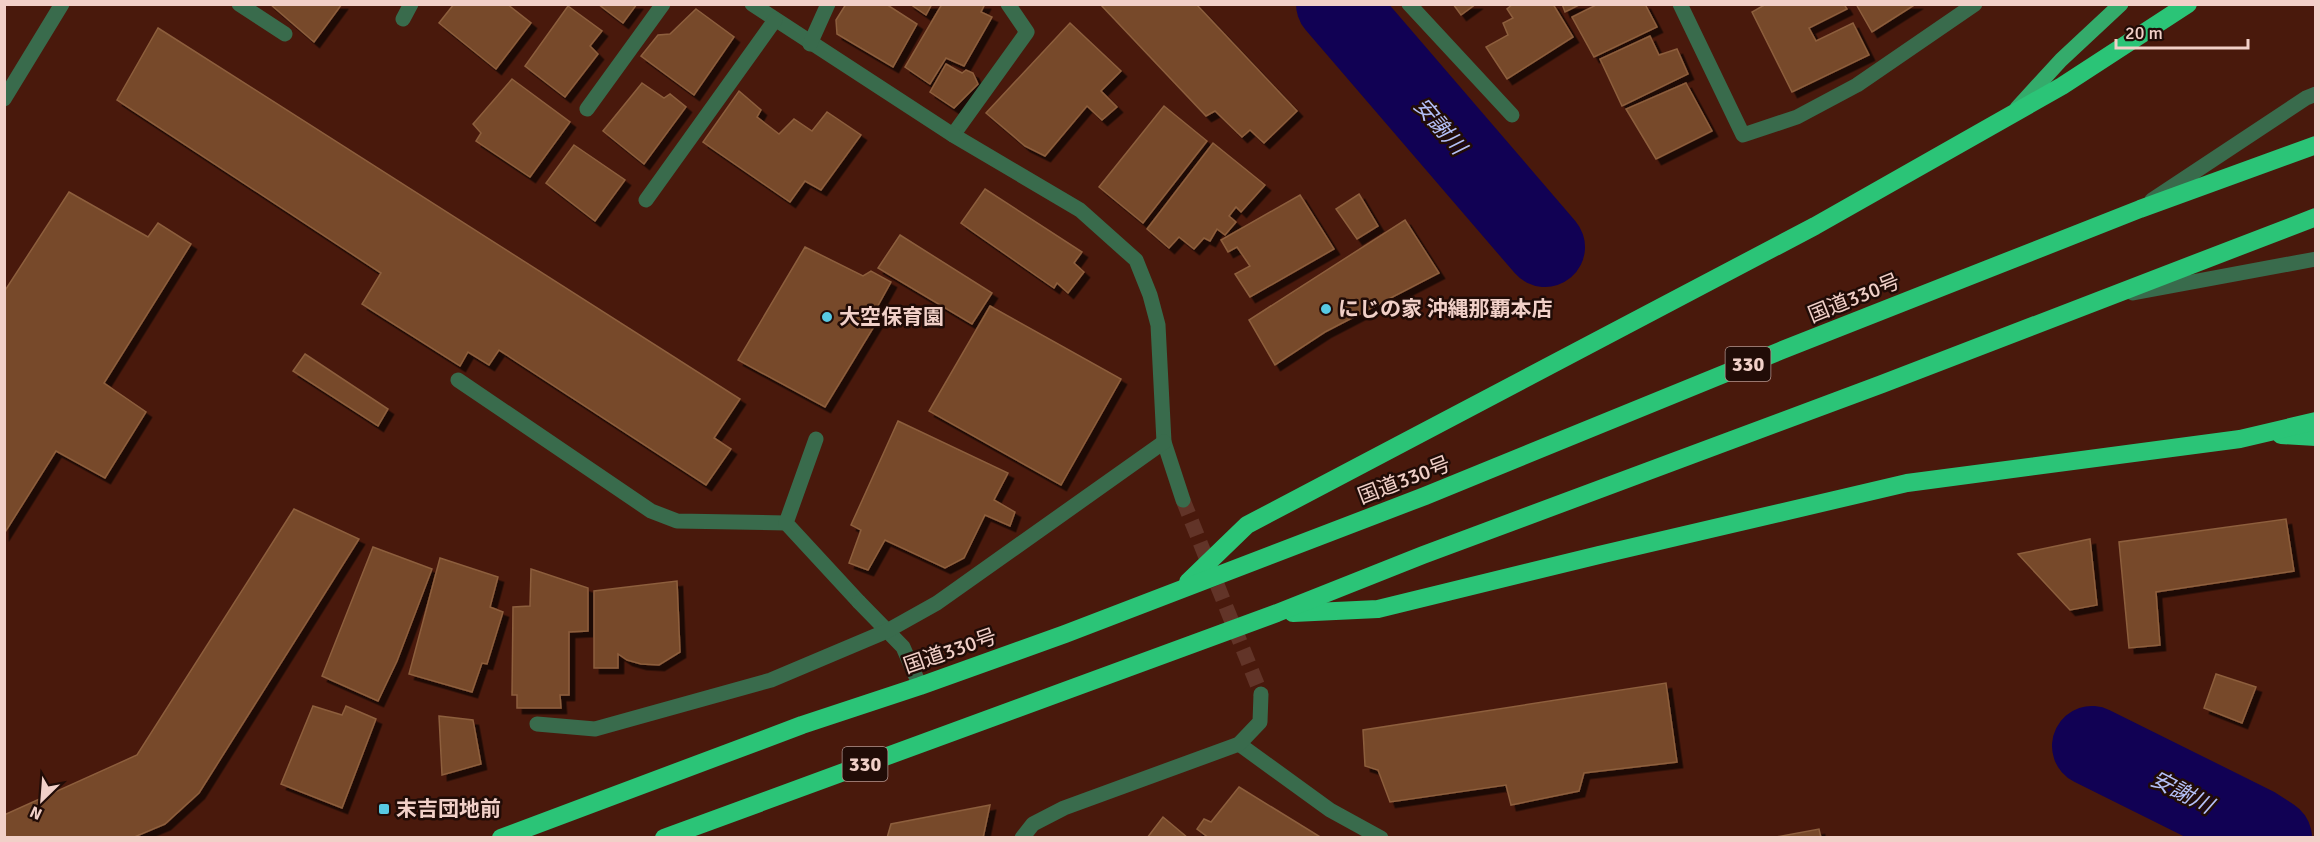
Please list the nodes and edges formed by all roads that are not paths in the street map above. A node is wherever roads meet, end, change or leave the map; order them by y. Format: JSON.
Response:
{"nodes":[{"id":1,"x":62,"y":4,"type":"edge"},
{"id":2,"x":239,"y":4,"type":"edge"},
{"id":3,"x":411,"y":4,"type":"edge"},
{"id":4,"x":663,"y":4,"type":"edge"},
{"id":5,"x":752,"y":4,"type":"edge"},
{"id":6,"x":828,"y":4,"type":"edge"},
{"id":7,"x":1008,"y":4,"type":"edge"},
{"id":8,"x":1409,"y":4,"type":"edge"},
{"id":9,"x":1680,"y":4,"type":"edge"},
{"id":10,"x":1975,"y":4,"type":"edge"},
{"id":11,"x":2121,"y":4,"type":"edge"},
{"id":12,"x":2188,"y":4,"type":"edge"},
{"id":13,"x":402,"y":20,"type":"dead end"},
{"id":14,"x":775,"y":20,"type":"junction"},
{"id":15,"x":285,"y":34,"type":"dead end"},
{"id":16,"x":810,"y":44,"type":"junction"},
{"id":17,"x":2311,"y":96,"type":"edge"},
{"id":18,"x":4,"y":99,"type":"edge"},
{"id":19,"x":587,"y":109,"type":"dead end"},
{"id":20,"x":1512,"y":115,"type":"dead end"},
{"id":21,"x":2011,"y":115,"type":"junction"},
{"id":22,"x":953,"y":135,"type":"junction"},
{"id":23,"x":2316,"y":145,"type":"edge"},
{"id":24,"x":646,"y":200,"type":"dead end"},
{"id":25,"x":2140,"y":208,"type":"junction"},
{"id":26,"x":2316,"y":217,"type":"edge"},
{"id":27,"x":2316,"y":259,"type":"edge"},
{"id":28,"x":2099,"y":299,"type":"junction"},
{"id":29,"x":458,"y":380,"type":"dead end"},
{"id":30,"x":2316,"y":421,"type":"edge"},
{"id":31,"x":2316,"y":437,"type":"edge"},
{"id":32,"x":816,"y":439,"type":"dead end"},
{"id":33,"x":2240,"y":439,"type":"junction"},
{"id":34,"x":1164,"y":442,"type":"junction"},
{"id":35,"x":1184,"y":500,"type":"tunnel mouth"},
{"id":36,"x":786,"y":523,"type":"junction"},
{"id":37,"x":1182,"y":588,"type":"junction"},
{"id":38,"x":1277,"y":613,"type":"junction"},
{"id":39,"x":887,"y":631,"type":"junction"},
{"id":40,"x":920,"y":686,"type":"junction"},
{"id":41,"x":1260,"y":694,"type":"tunnel mouth"},
{"id":42,"x":537,"y":724,"type":"dead end"},
{"id":43,"x":1239,"y":744,"type":"junction"},
{"id":44,"x":501,"y":837,"type":"edge"},
{"id":45,"x":664,"y":837,"type":"edge"},
{"id":46,"x":1022,"y":837,"type":"edge"},
{"id":47,"x":1381,"y":837,"type":"edge"}],
"edges":[{"from":1,"to":18,"type":"street"},
{"from":2,"to":15,"type":"street"},
{"from":3,"to":13,"type":"street"},
{"from":4,"to":19,"type":"street"},
{"from":5,"to":14,"type":"street"},
{"from":6,"to":16,"type":"street"},
{"from":7,"to":22,"type":"street"},
{"from":8,"to":20,"type":"street"},
{"from":9,"to":10,"type":"street"},
{"from":11,"to":21,"type":"main road"},
{"from":12,"to":21,"type":"highway"},
{"from":14,"to":16,"type":"street"},
{"from":14,"to":24,"type":"street"},
{"from":16,"to":22,"type":"street"},
{"from":17,"to":25,"type":"street"},
{"from":21,"to":37,"type":"highway"},
{"from":22,"to":34,"type":"street"},
{"from":23,"to":25,"type":"highway","name":"国道330号","number":"330"},
{"from":25,"to":37,"type":"highway","name":"国道330号","number":"330"},
{"from":26,"to":28,"type":"highway","number":"330"},
{"from":27,"to":28,"type":"street"},
{"from":28,"to":38,"type":"highway","number":"330"},
{"from":29,"to":36,"type":"street"},
{"from":30,"to":33,"type":"highway"},
{"from":31,"to":33,"type":"highway"},
{"from":32,"to":36,"type":"street"},
{"from":33,"to":38,"type":"highway"},
{"from":34,"to":35,"type":"street"},
{"from":34,"to":39,"type":"street"},
{"from":36,"to":39,"type":"street"},
{"from":37,"to":40,"type":"highway","name":"国道330号","number":"330"},
{"from":38,"to":45,"type":"highway","number":"330"},
{"from":39,"to":40,"type":"street"},
{"from":39,"to":42,"type":"street"},
{"from":40,"to":44,"type":"highway","name":"国道330号","number":"330"},
{"from":41,"to":43,"type":"street"},
{"from":43,"to":46,"type":"street"},
{"from":43,"to":47,"type":"street"}]}
